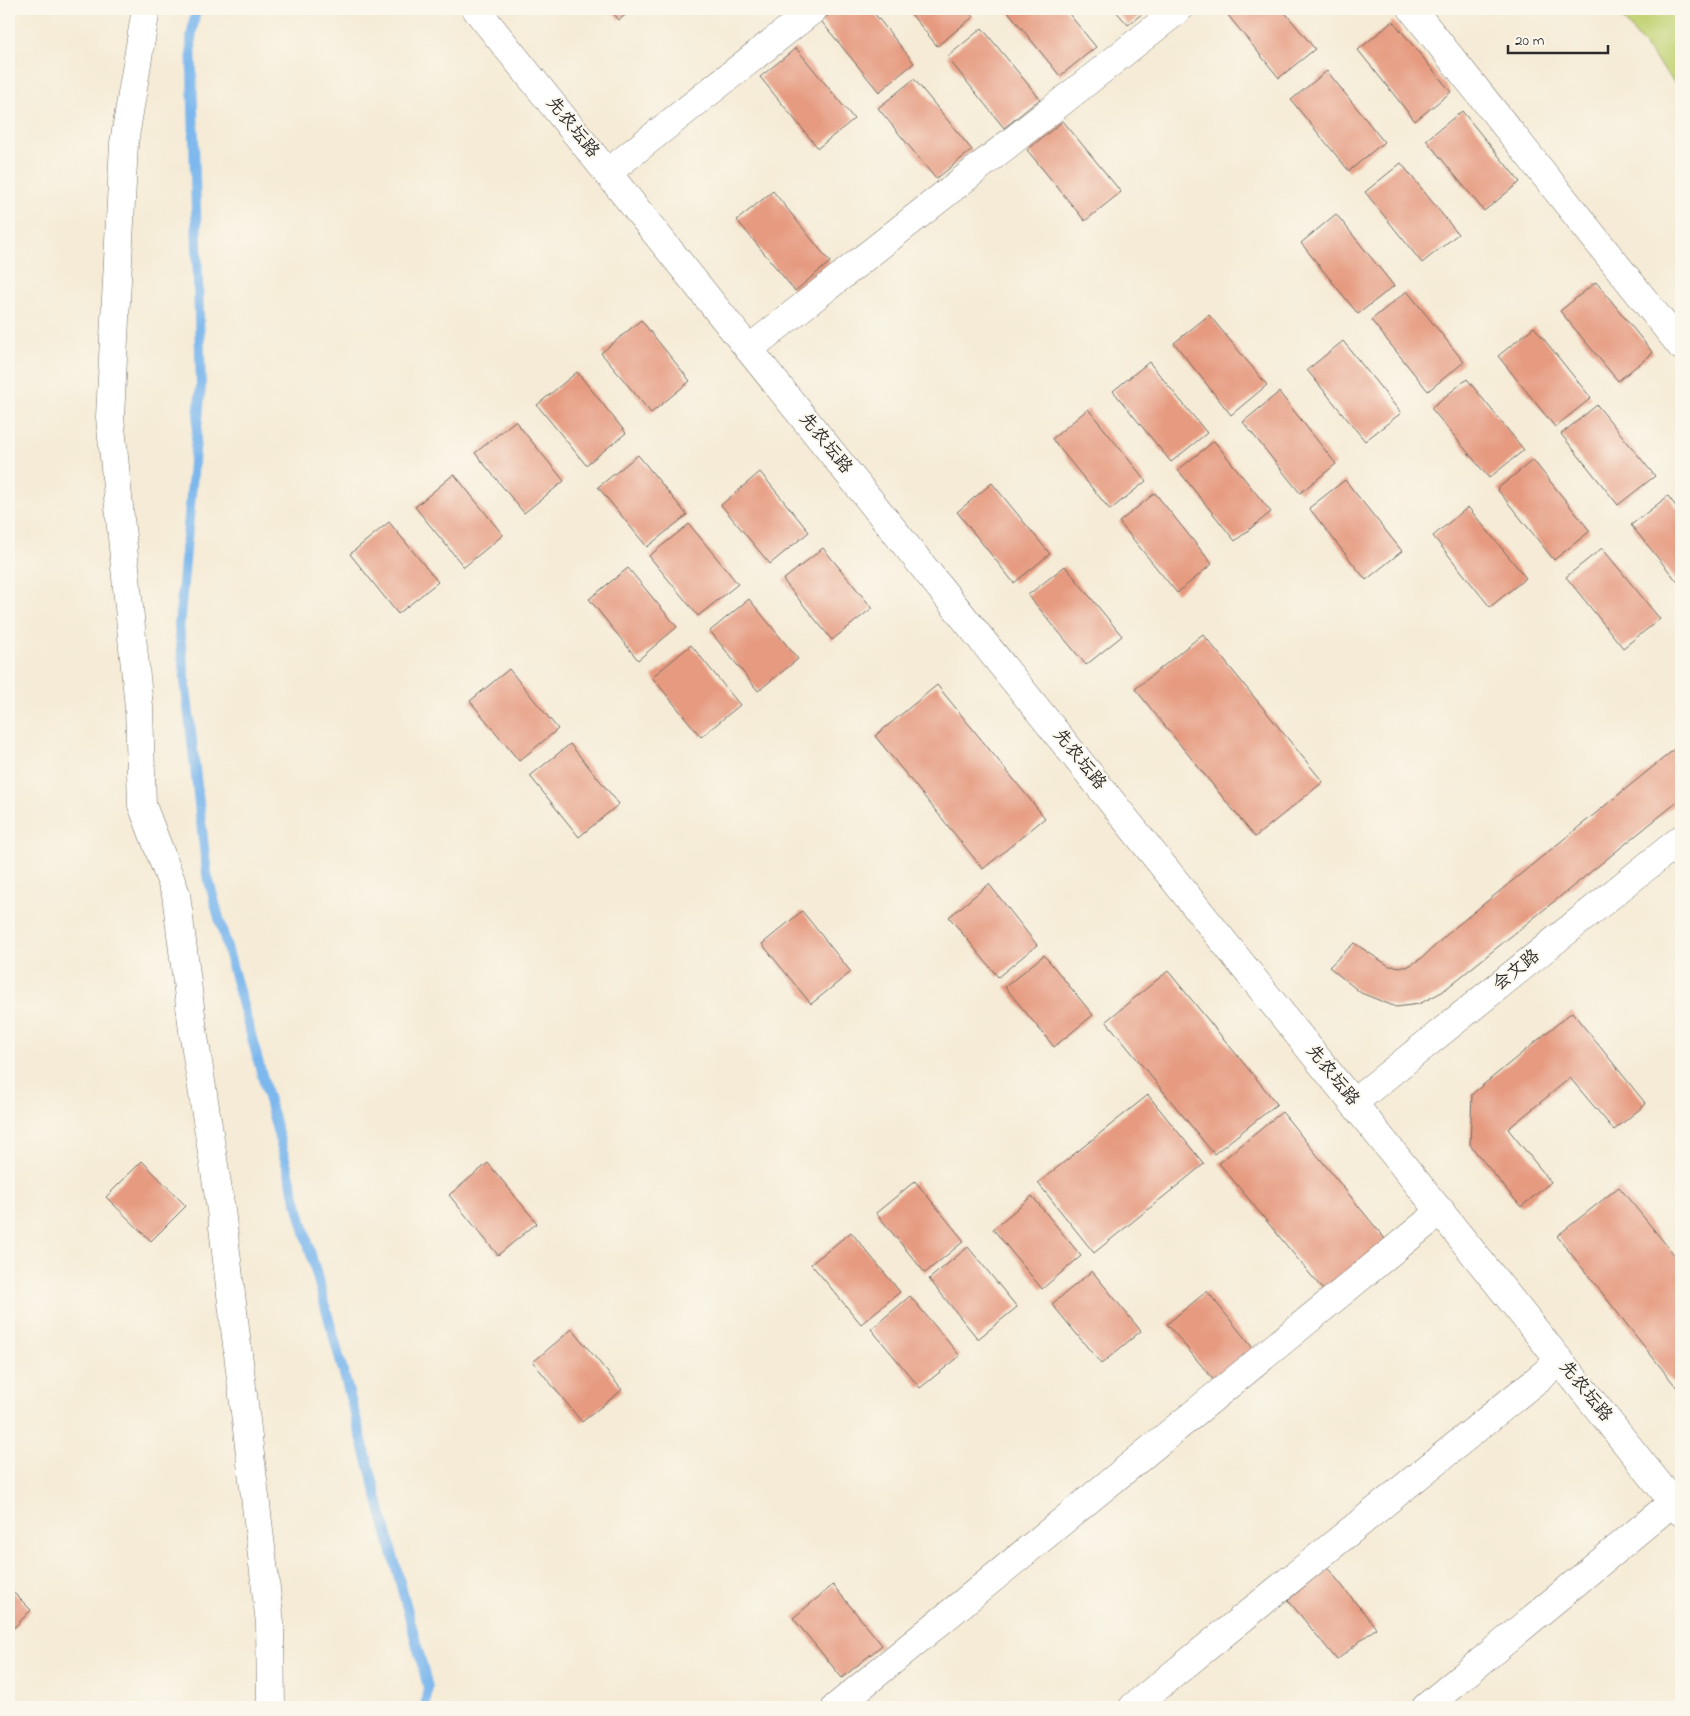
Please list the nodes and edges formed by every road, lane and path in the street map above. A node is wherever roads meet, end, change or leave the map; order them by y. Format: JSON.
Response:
{"nodes":[{"id":1,"x":146,"y":9,"type":"edge"},
{"id":2,"x":476,"y":9,"type":"edge"},
{"id":3,"x":814,"y":9,"type":"edge"},
{"id":4,"x":1179,"y":9,"type":"edge"},
{"id":5,"x":1412,"y":9,"type":"edge"},
{"id":6,"x":608,"y":173,"type":"junction"},
{"id":7,"x":1681,"y":346,"type":"edge"},
{"id":8,"x":749,"y":349,"type":"junction"},
{"id":9,"x":1681,"y":839,"type":"edge"},
{"id":10,"x":1353,"y":1103,"type":"junction"},
{"id":11,"x":1441,"y":1211,"type":"junction"},
{"id":12,"x":1560,"y":1361,"type":"junction"},
{"id":13,"x":1677,"y":1507,"type":"edge"},
{"id":14,"x":271,"y":1707,"type":"edge"},
{"id":15,"x":836,"y":1707,"type":"edge"},
{"id":16,"x":1133,"y":1707,"type":"edge"},
{"id":17,"x":1426,"y":1707,"type":"edge"}],
"edges":[{"from":1,"to":14,"type":"street"},
{"from":2,"to":6,"type":"street","name":"先农坛路"},
{"from":3,"to":6,"type":"street"},
{"from":4,"to":8,"type":"street"},
{"from":5,"to":7,"type":"street"},
{"from":6,"to":8,"type":"street","name":"先农坛路"},
{"from":8,"to":10,"type":"street","name":"先农坛路"},
{"from":9,"to":10,"type":"street","name":"会文路"},
{"from":10,"to":11,"type":"street","name":"先农坛路"},
{"from":11,"to":12,"type":"street","name":"先农坛路"},
{"from":11,"to":15,"type":"street"},
{"from":12,"to":13,"type":"street","name":"先农坛路"},
{"from":12,"to":16,"type":"street"},
{"from":13,"to":17,"type":"street"}]}
